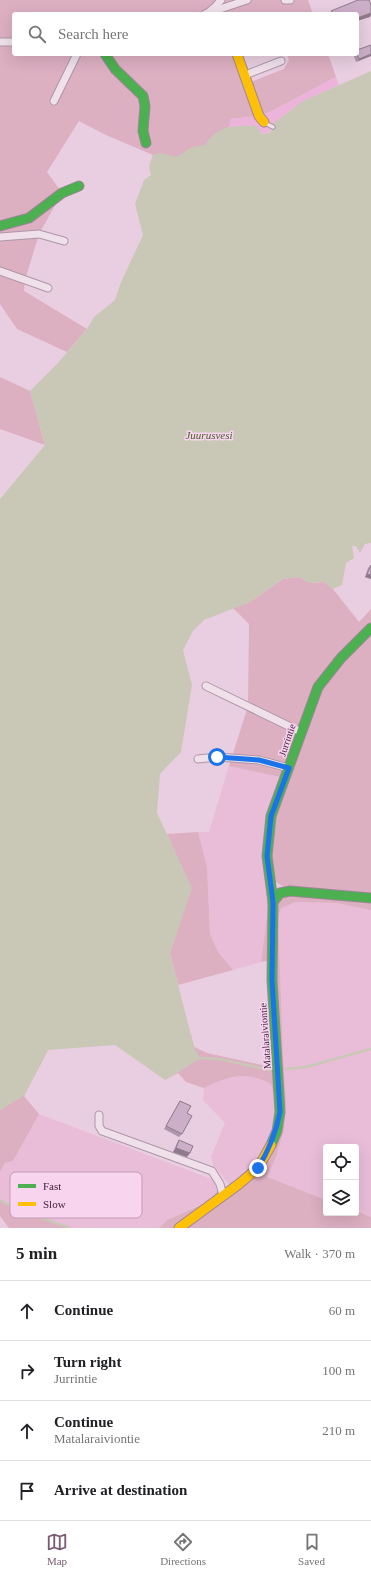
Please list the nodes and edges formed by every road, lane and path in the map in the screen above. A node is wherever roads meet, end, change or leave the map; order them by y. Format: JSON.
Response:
{"nodes":[{"id":1,"x":221,"y":0,"type":"edge"},
{"id":2,"x":247,"y":0,"type":"edge"},
{"id":3,"x":285,"y":0,"type":"edge"},
{"id":4,"x":290,"y":0,"type":"edge"},
{"id":5,"x":208,"y":12,"type":"edge"},
{"id":6,"x":222,"y":12,"type":"edge"},
{"id":7,"x":0,"y":42,"type":"edge"},
{"id":8,"x":12,"y":42,"type":"edge"},
{"id":9,"x":76,"y":56,"type":"edge"},
{"id":10,"x":106,"y":56,"type":"edge"},
{"id":11,"x":238,"y":56,"type":"edge"},
{"id":12,"x":281,"y":61,"type":"dead end"},
{"id":13,"x":245,"y":75,"type":"junction"},
{"id":14,"x":54,"y":101,"type":"dead end"},
{"id":15,"x":264,"y":122,"type":"joint"},
{"id":16,"x":273,"y":127,"type":"dead end"},
{"id":17,"x":146,"y":143,"type":"dead end"},
{"id":18,"x":79,"y":186,"type":"dead end"},
{"id":19,"x":0,"y":226,"type":"edge"},
{"id":20,"x":0,"y":237,"type":"edge"},
{"id":21,"x":64,"y":241,"type":"dead end"},
{"id":22,"x":0,"y":271,"type":"edge"},
{"id":23,"x":48,"y":288,"type":"dead end"},
{"id":24,"x":371,"y":628,"type":"edge"},
{"id":25,"x":206,"y":686,"type":"dead end"},
{"id":26,"x":301,"y":732,"type":"junction"},
{"id":27,"x":198,"y":759,"type":"dead end"},
{"id":28,"x":289,"y":768,"type":"junction"},
{"id":29,"x":371,"y":898,"type":"edge"},
{"id":30,"x":273,"y":902,"type":"junction"},
{"id":31,"x":99,"y":1115,"type":"dead end"},
{"id":32,"x":223,"y":1196,"type":"junction"},
{"id":33,"x":179,"y":1228,"type":"edge"}],
"edges":[{"from":1,"to":5,"type":"street"},
{"from":2,"to":6,"type":"street"},
{"from":3,"to":4,"type":"street"},
{"from":7,"to":8,"type":"street"},
{"from":9,"to":14,"type":"street"},
{"from":10,"to":17,"type":"street"},
{"from":11,"to":13,"type":"street"},
{"from":12,"to":13,"type":"street"},
{"from":13,"to":15,"type":"street"},
{"from":15,"to":16,"type":"lane"},
{"from":18,"to":19,"type":"street"},
{"from":20,"to":21,"type":"street"},
{"from":22,"to":23,"type":"street"},
{"from":24,"to":26,"type":"street","name":"Jurrintie"},
{"from":25,"to":26,"type":"street"},
{"from":26,"to":28,"type":"street","name":"Jurrintie"},
{"from":27,"to":28,"type":"street"},
{"from":28,"to":30,"type":"street","name":"Jurrintie"},
{"from":29,"to":30,"type":"street"},
{"from":30,"to":32,"type":"street","name":"Matalaraiviontie"},
{"from":31,"to":32,"type":"street"},
{"from":32,"to":33,"type":"street","name":"Matalaraiviontie"}]}
